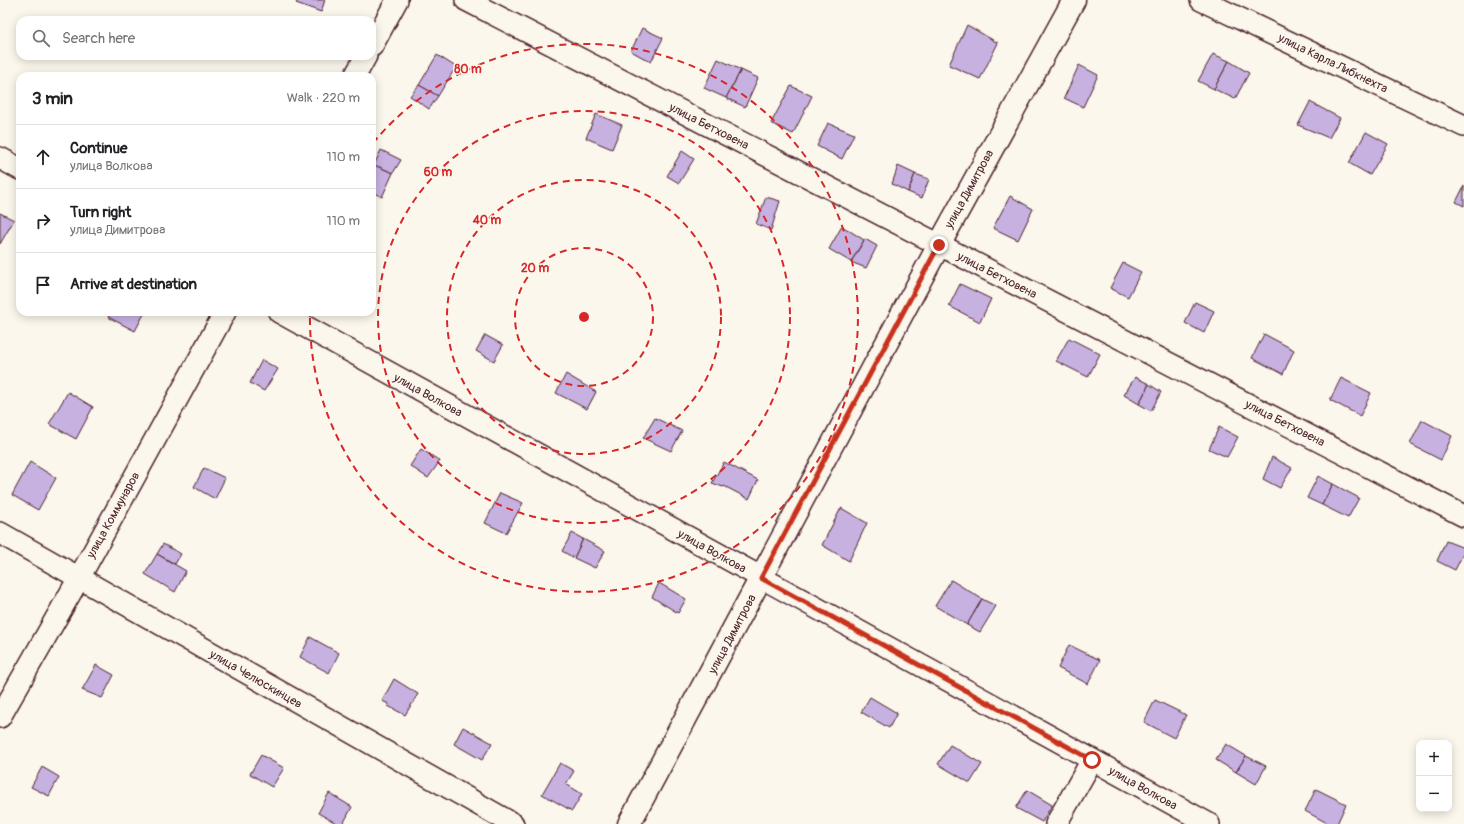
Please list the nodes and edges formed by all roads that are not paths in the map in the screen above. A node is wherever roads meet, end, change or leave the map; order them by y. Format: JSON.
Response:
{"nodes":[{"id":1,"x":397,"y":0,"type":"edge"},
{"id":2,"x":466,"y":0,"type":"edge"},
{"id":3,"x":1074,"y":0,"type":"edge"},
{"id":4,"x":1201,"y":0,"type":"edge"},
{"id":5,"x":376,"y":39,"type":"edge"},
{"id":6,"x":364,"y":60,"type":"edge"},
{"id":7,"x":357,"y":72,"type":"edge"},
{"id":8,"x":1464,"y":126,"type":"edge"},
{"id":9,"x":0,"y":158,"type":"edge"},
{"id":10,"x":16,"y":168,"type":"edge"},
{"id":11,"x":939,"y":245,"type":"junction"},
{"id":12,"x":223,"y":316,"type":"edge"},
{"id":13,"x":286,"y":316,"type":"edge"},
{"id":14,"x":1464,"y":516,"type":"edge"},
{"id":15,"x":0,"y":533,"type":"edge"},
{"id":16,"x":79,"y":578,"type":"junction"},
{"id":17,"x":761,"y":578,"type":"junction"},
{"id":18,"x":0,"y":717,"type":"edge"},
{"id":19,"x":1092,"y":760,"type":"junction"},
{"id":20,"x":513,"y":824,"type":"edge"},
{"id":21,"x":630,"y":824,"type":"edge"},
{"id":22,"x":1056,"y":824,"type":"edge"},
{"id":23,"x":1209,"y":824,"type":"edge"}],
"edges":[{"from":1,"to":5,"type":"street"},
{"from":2,"to":11,"type":"street","name":"улица Бетховена"},
{"from":3,"to":11,"type":"street","name":"улица Димитрова"},
{"from":4,"to":8,"type":"street","name":"улица Карла Либкнехта"},
{"from":6,"to":7,"type":"street"},
{"from":9,"to":10,"type":"street"},
{"from":11,"to":14,"type":"street","name":"улица Бетховена"},
{"from":11,"to":17,"type":"street","name":"улица Димитрова"},
{"from":12,"to":16,"type":"street","name":"улица Коммунаров"},
{"from":13,"to":17,"type":"street","name":"улица Волкова"},
{"from":15,"to":16,"type":"street","name":"улица Челюскинцев"},
{"from":16,"to":18,"type":"street","name":"улица Коммунаров"},
{"from":16,"to":20,"type":"street","name":"улица Челюскинцев"},
{"from":17,"to":19,"type":"street","name":"улица Волкова"},
{"from":17,"to":21,"type":"street","name":"улица Димитрова"},
{"from":19,"to":22,"type":"street"},
{"from":19,"to":23,"type":"street","name":"улица Волкова"}]}
